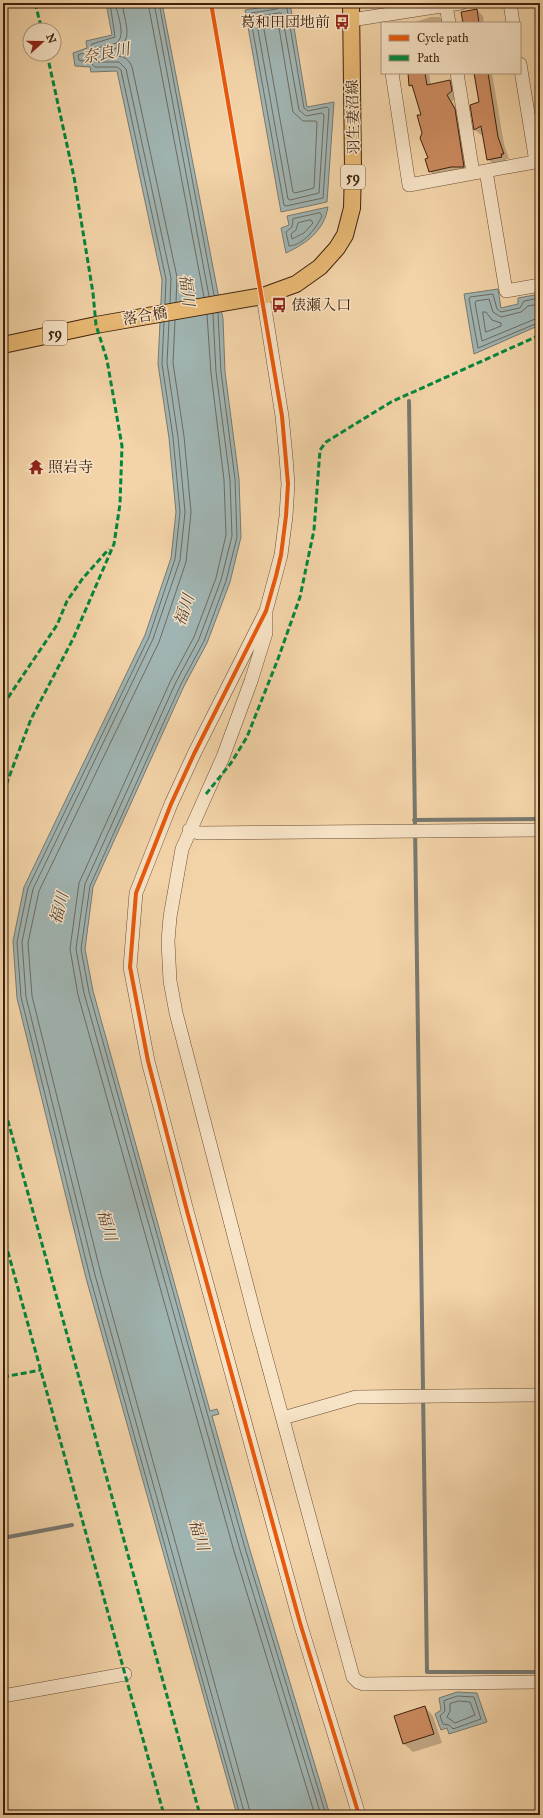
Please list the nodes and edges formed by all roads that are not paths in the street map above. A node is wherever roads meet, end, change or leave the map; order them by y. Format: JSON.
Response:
{"nodes":[{"id":1,"x":351,"y":3,"type":"edge"},
{"id":2,"x":460,"y":3,"type":"edge"},
{"id":3,"x":510,"y":3,"type":"edge"},
{"id":4,"x":446,"y":6,"type":"junction"},
{"id":5,"x":383,"y":19,"type":"edge"},
{"id":6,"x":351,"y":20,"type":"junction"},
{"id":7,"x":449,"y":22,"type":"edge"},
{"id":8,"x":513,"y":22,"type":"edge"},
{"id":9,"x":521,"y":69,"type":"edge"},
{"id":10,"x":392,"y":74,"type":"edge"},
{"id":11,"x":457,"y":74,"type":"edge"},
{"id":12,"x":538,"y":162,"type":"edge"},
{"id":13,"x":486,"y":170,"type":"junction"},
{"id":14,"x":473,"y":173,"type":"junction"},
{"id":15,"x":540,"y":285,"type":"edge"},
{"id":16,"x":258,"y":297,"type":"junction"},
{"id":17,"x":3,"y":345,"type":"edge"},
{"id":18,"x":266,"y":611,"type":"junction"},
{"id":19,"x":189,"y":830,"type":"junction"},
{"id":20,"x":540,"y":830,"type":"edge"},
{"id":21,"x":540,"y":1395,"type":"edge"},
{"id":22,"x":283,"y":1418,"type":"junction"},
{"id":23,"x":125,"y":1674,"type":"dead end"},
{"id":24,"x":540,"y":1682,"type":"edge"},
{"id":25,"x":3,"y":1696,"type":"edge"},
{"id":26,"x":359,"y":1815,"type":"edge"}],
"edges":[{"from":1,"to":6,"type":"main road","name":"羽生妻沼線","number":"59"},
{"from":2,"to":4,"type":"street"},
{"from":3,"to":8,"type":"street"},
{"from":4,"to":5,"type":"street"},
{"from":4,"to":7,"type":"street"},
{"from":5,"to":6,"type":"street"},
{"from":6,"to":16,"type":"main road","name":"羽生妻沼線","number":"59"},
{"from":9,"to":12,"type":"street"},
{"from":10,"to":14,"type":"street"},
{"from":11,"to":14,"type":"street"},
{"from":12,"to":13,"type":"street"},
{"from":13,"to":14,"type":"street"},
{"from":13,"to":15,"type":"street"},
{"from":16,"to":17,"type":"main road","name":"落合橋","number":"59"},
{"from":16,"to":18,"type":"street"},
{"from":18,"to":19,"type":"street"},
{"from":18,"to":26,"type":"street"},
{"from":19,"to":20,"type":"street"},
{"from":19,"to":22,"type":"street"},
{"from":21,"to":22,"type":"street"},
{"from":22,"to":24,"type":"street"},
{"from":23,"to":25,"type":"street"}]}
